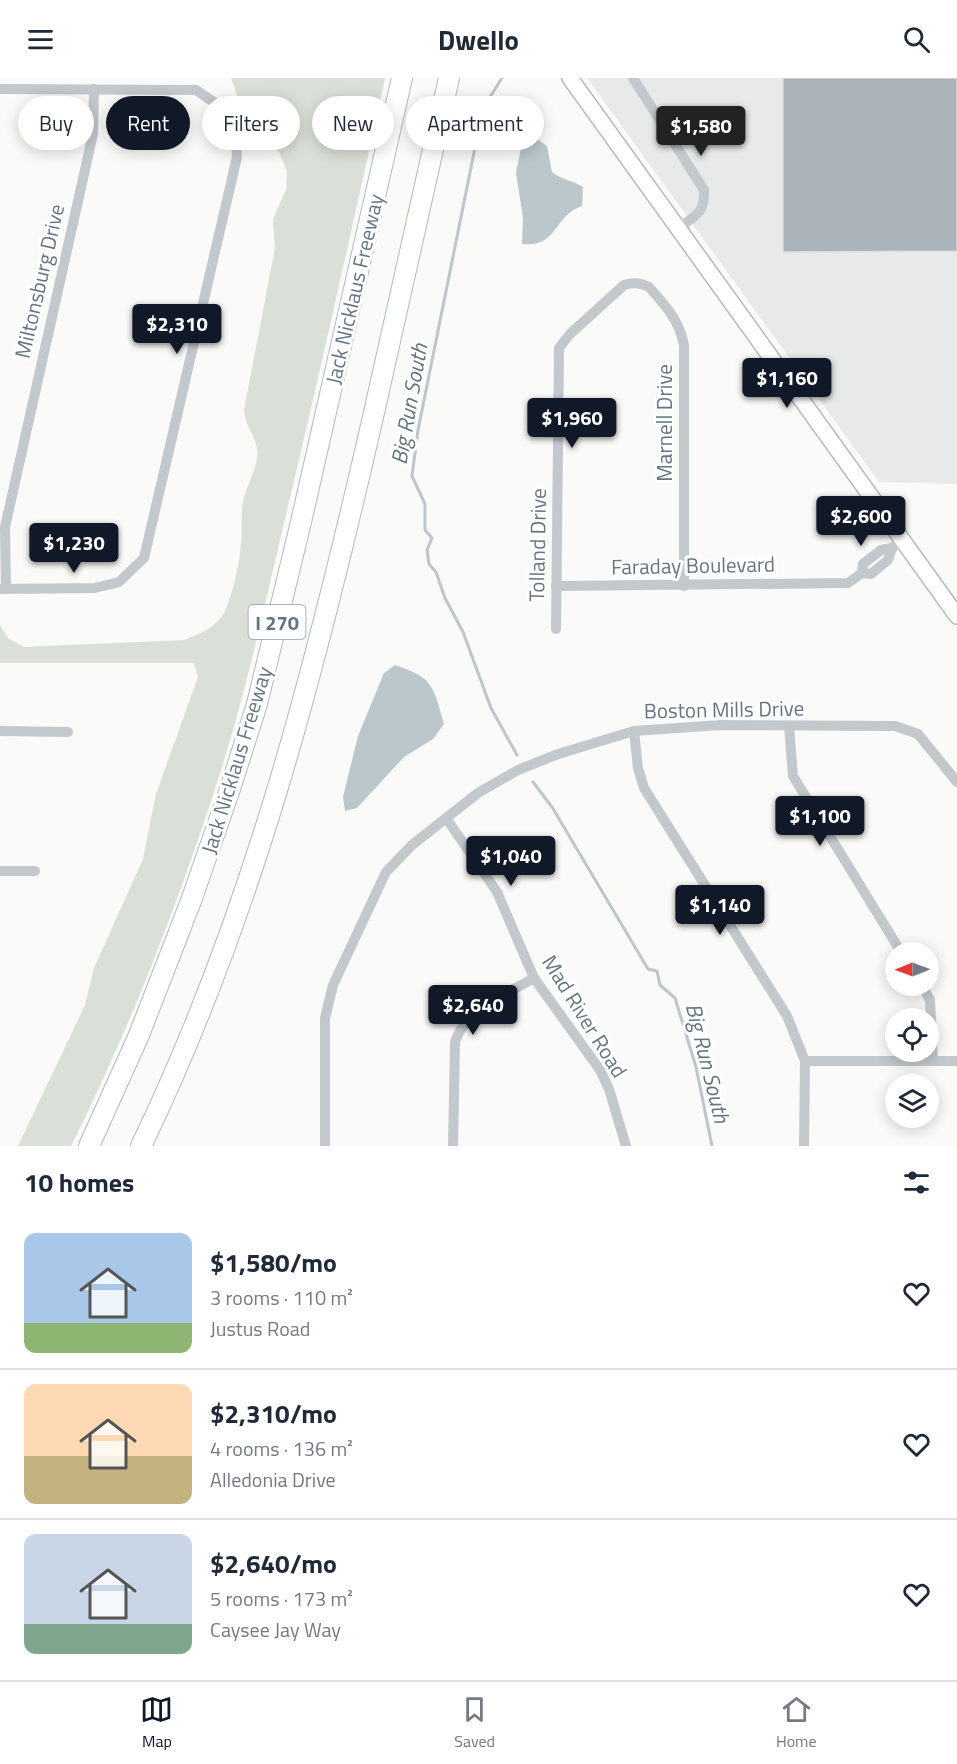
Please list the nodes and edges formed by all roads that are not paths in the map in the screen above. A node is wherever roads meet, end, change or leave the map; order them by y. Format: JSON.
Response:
{"nodes":[{"id":1,"x":402,"y":78,"type":"edge"},
{"id":2,"x":449,"y":78,"type":"edge"},
{"id":3,"x":570,"y":78,"type":"edge"},
{"id":4,"x":633,"y":78,"type":"edge"},
{"id":5,"x":0,"y":89,"type":"edge"},
{"id":6,"x":94,"y":89,"type":"junction"},
{"id":7,"x":678,"y":228,"type":"junction"},
{"id":8,"x":635,"y":283,"type":"joint"},
{"id":9,"x":897,"y":544,"type":"junction"},
{"id":10,"x":556,"y":586,"type":"junction"},
{"id":11,"x":684,"y":586,"type":"junction"},
{"id":12,"x":3,"y":589,"type":"edge"},
{"id":13,"x":957,"y":616,"type":"edge"},
{"id":14,"x":556,"y":629,"type":"dead end"},
{"id":15,"x":789,"y":726,"type":"junction"},
{"id":16,"x":634,"y":731,"type":"junction"},
{"id":17,"x":0,"y":732,"type":"edge"},
{"id":18,"x":68,"y":732,"type":"dead end"},
{"id":19,"x":957,"y":782,"type":"edge"},
{"id":20,"x":446,"y":818,"type":"junction"},
{"id":21,"x":0,"y":871,"type":"edge"},
{"id":22,"x":34,"y":871,"type":"dead end"},
{"id":23,"x":896,"y":942,"type":"edge"},
{"id":24,"x":534,"y":978,"type":"junction"},
{"id":25,"x":805,"y":1061,"type":"junction"},
{"id":26,"x":885,"y":1061,"type":"edge"},
{"id":27,"x":939,"y":1061,"type":"edge"},
{"id":28,"x":957,"y":1061,"type":"edge"},
{"id":29,"x":89,"y":1146,"type":"edge"},
{"id":30,"x":141,"y":1146,"type":"edge"},
{"id":31,"x":324,"y":1146,"type":"edge"},
{"id":32,"x":453,"y":1146,"type":"edge"},
{"id":33,"x":626,"y":1146,"type":"edge"},
{"id":34,"x":804,"y":1146,"type":"edge"}],
"edges":[{"from":1,"to":29,"type":"highway","name":"Jack Nicklaus Freeway","number":"I 270"},
{"from":2,"to":30,"type":"highway","number":"I 270"},
{"from":3,"to":7,"type":"street"},
{"from":4,"to":7,"type":"street"},
{"from":5,"to":6,"type":"street"},
{"from":6,"to":12,"type":"street","name":"Miltonsburg Drive"},
{"from":6,"to":12,"type":"street"},
{"from":7,"to":9,"type":"street"},
{"from":8,"to":10,"type":"street","name":"Tolland Drive"},
{"from":8,"to":11,"type":"street","name":"Marnell Drive"},
{"from":9,"to":11,"type":"street","name":"Faraday Boulevard"},
{"from":9,"to":13,"type":"street"},
{"from":10,"to":11,"type":"street","name":"Faraday Boulevard"},
{"from":10,"to":14,"type":"street","name":"Tolland Drive"},
{"from":15,"to":16,"type":"street","name":"Boston Mills Drive"},
{"from":15,"to":19,"type":"street","name":"Boston Mills Drive"},
{"from":15,"to":23,"type":"street"},
{"from":16,"to":20,"type":"street","name":"Boston Mills Drive"},
{"from":16,"to":25,"type":"street"},
{"from":17,"to":18,"type":"street"},
{"from":20,"to":24,"type":"street","name":"Mad River Road"},
{"from":20,"to":31,"type":"street","name":"Boston Mills Drive"},
{"from":21,"to":22,"type":"street"},
{"from":24,"to":32,"type":"street"},
{"from":24,"to":33,"type":"street","name":"Mad River Road"},
{"from":25,"to":26,"type":"street"},
{"from":25,"to":34,"type":"street"},
{"from":27,"to":28,"type":"street"}]}
